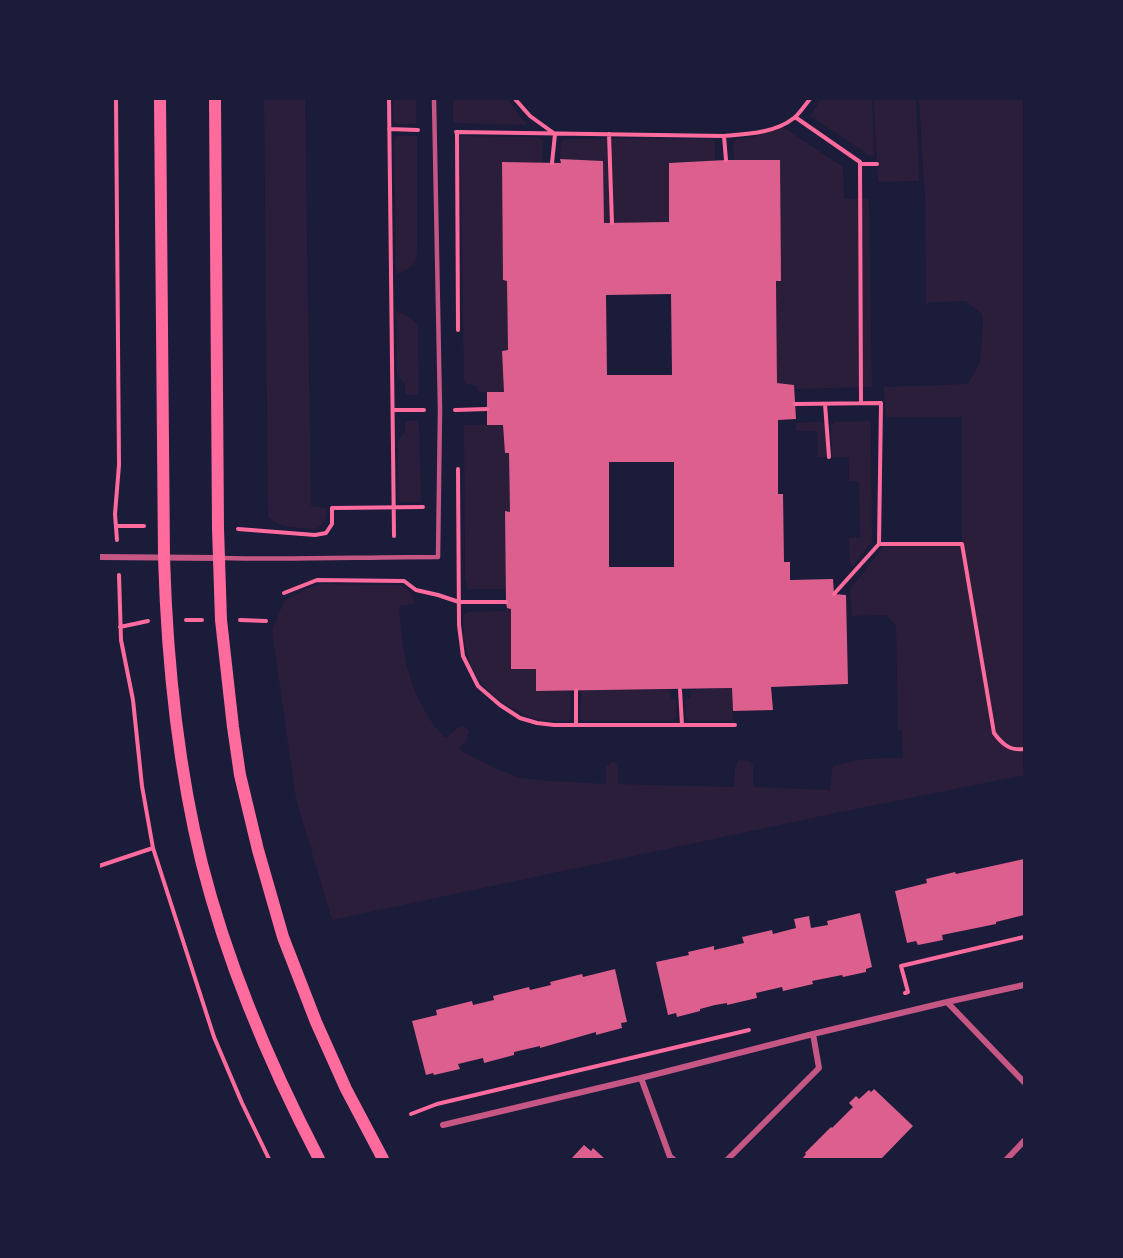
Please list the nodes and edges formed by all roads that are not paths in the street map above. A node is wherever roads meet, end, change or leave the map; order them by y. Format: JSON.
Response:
{"nodes":[{"id":1,"x":160,"y":99,"type":"edge"},
{"id":2,"x":215,"y":99,"type":"edge"},
{"id":3,"x":434,"y":99,"type":"edge"},
{"id":4,"x":99,"y":557,"type":"edge"},
{"id":5,"x":164,"y":557,"type":"junction"},
{"id":6,"x":219,"y":558,"type":"junction"},
{"id":7,"x":1024,"y":985,"type":"edge"},
{"id":8,"x":947,"y":1002,"type":"junction"},
{"id":9,"x":813,"y":1034,"type":"junction"},
{"id":10,"x":641,"y":1078,"type":"junction"},
{"id":11,"x":1024,"y":1082,"type":"edge"},
{"id":12,"x":443,"y":1125,"type":"dead end"},
{"id":13,"x":1024,"y":1141,"type":"edge"},
{"id":14,"x":319,"y":1159,"type":"edge"},
{"id":15,"x":383,"y":1159,"type":"edge"},
{"id":16,"x":673,"y":1159,"type":"edge"},
{"id":17,"x":728,"y":1159,"type":"edge"},
{"id":18,"x":1007,"y":1159,"type":"edge"}],
"edges":[{"from":1,"to":5,"type":"main road"},
{"from":2,"to":6,"type":"main road"},
{"from":3,"to":6,"type":"lane"},
{"from":4,"to":5,"type":"street"},
{"from":5,"to":6,"type":"street"},
{"from":5,"to":14,"type":"main road"},
{"from":6,"to":15,"type":"main road"},
{"from":7,"to":8,"type":"street"},
{"from":8,"to":9,"type":"street"},
{"from":8,"to":11,"type":"street"},
{"from":9,"to":10,"type":"street"},
{"from":9,"to":17,"type":"street"},
{"from":10,"to":12,"type":"street"},
{"from":10,"to":16,"type":"street"},
{"from":13,"to":18,"type":"street"}]}
